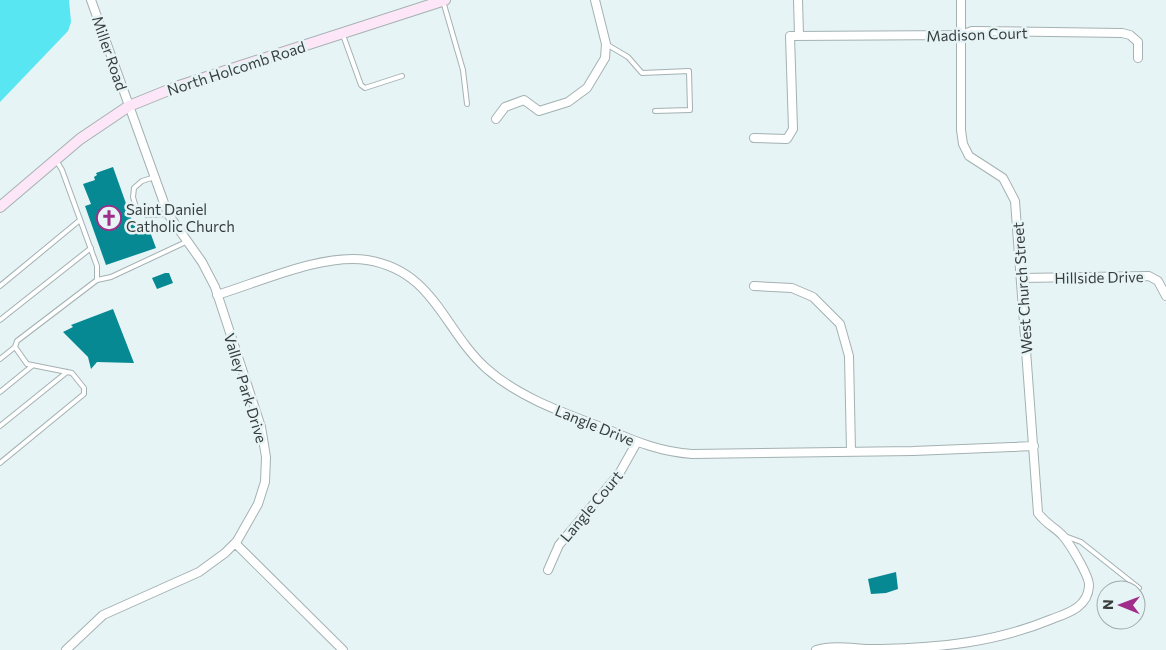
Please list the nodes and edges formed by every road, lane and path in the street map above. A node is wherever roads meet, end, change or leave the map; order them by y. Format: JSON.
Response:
{"nodes":[{"id":1,"x":91,"y":0,"type":"edge"},
{"id":2,"x":444,"y":0,"type":"edge"},
{"id":3,"x":594,"y":0,"type":"edge"},
{"id":4,"x":798,"y":0,"type":"edge"},
{"id":5,"x":961,"y":0,"type":"edge"},
{"id":6,"x":342,"y":33,"type":"junction"},
{"id":7,"x":799,"y":35,"type":"junction"},
{"id":8,"x":962,"y":35,"type":"junction"},
{"id":9,"x":606,"y":44,"type":"junction"},
{"id":10,"x":1138,"y":58,"type":"dead end"},
{"id":11,"x":402,"y":76,"type":"dead end"},
{"id":12,"x":467,"y":104,"type":"dead end"},
{"id":13,"x":129,"y":106,"type":"junction"},
{"id":14,"x":655,"y":111,"type":"dead end"},
{"id":15,"x":496,"y":119,"type":"dead end"},
{"id":16,"x":754,"y":138,"type":"dead end"},
{"id":17,"x":56,"y":160,"type":"junction"},
{"id":18,"x":155,"y":176,"type":"junction"},
{"id":19,"x":0,"y":207,"type":"edge"},
{"id":20,"x":168,"y":214,"type":"junction"},
{"id":21,"x":80,"y":220,"type":"junction"},
{"id":22,"x":188,"y":241,"type":"junction"},
{"id":23,"x":91,"y":248,"type":"junction"},
{"id":24,"x":1021,"y":278,"type":"junction"},
{"id":25,"x":97,"y":280,"type":"junction"},
{"id":26,"x":0,"y":286,"type":"edge"},
{"id":27,"x":754,"y":286,"type":"dead end"},
{"id":28,"x":217,"y":295,"type":"junction"},
{"id":29,"x":1166,"y":296,"type":"edge"},
{"id":30,"x":0,"y":320,"type":"edge"},
{"id":31,"x":16,"y":347,"type":"junction"},
{"id":32,"x":0,"y":359,"type":"edge"},
{"id":33,"x":32,"y":366,"type":"junction"},
{"id":34,"x":67,"y":372,"type":"junction"},
{"id":35,"x":0,"y":392,"type":"edge"},
{"id":36,"x":0,"y":426,"type":"edge"},
{"id":37,"x":637,"y":442,"type":"junction"},
{"id":38,"x":1034,"y":446,"type":"junction"},
{"id":39,"x":851,"y":451,"type":"junction"},
{"id":40,"x":0,"y":463,"type":"edge"},
{"id":41,"x":1063,"y":536,"type":"junction"},
{"id":42,"x":235,"y":543,"type":"junction"},
{"id":43,"x":548,"y":570,"type":"dead end"},
{"id":44,"x":1129,"y":580,"type":"edge"},
{"id":45,"x":66,"y":650,"type":"edge"},
{"id":46,"x":343,"y":650,"type":"edge"},
{"id":47,"x":816,"y":650,"type":"edge"}],
"edges":[{"from":1,"to":13,"type":"street","name":"Miller Road"},
{"from":2,"to":6,"type":"street","name":"North Holcomb Road"},
{"from":2,"to":12,"type":"lane"},
{"from":3,"to":9,"type":"street"},
{"from":4,"to":7,"type":"street"},
{"from":5,"to":8,"type":"street","name":"West Church Street"},
{"from":6,"to":11,"type":"lane"},
{"from":6,"to":13,"type":"street","name":"North Holcomb Road"},
{"from":7,"to":8,"type":"street","name":"Madison Court"},
{"from":7,"to":16,"type":"street"},
{"from":8,"to":10,"type":"street","name":"Madison Court"},
{"from":8,"to":24,"type":"street","name":"West Church Street"},
{"from":9,"to":14,"type":"lane"},
{"from":9,"to":15,"type":"street"},
{"from":13,"to":17,"type":"street","name":"North Holcomb Road"},
{"from":13,"to":18,"type":"street","name":"Valley Park Drive"},
{"from":17,"to":19,"type":"street","name":"North Holcomb Road"},
{"from":17,"to":21,"type":"lane"},
{"from":18,"to":20,"type":"street","name":"Valley Park Drive"},
{"from":18,"to":20,"type":"lane"},
{"from":20,"to":22,"type":"street","name":"Valley Park Drive"},
{"from":21,"to":23,"type":"lane"},
{"from":21,"to":26,"type":"lane"},
{"from":22,"to":25,"type":"lane"},
{"from":22,"to":28,"type":"street","name":"Valley Park Drive"},
{"from":23,"to":25,"type":"lane"},
{"from":23,"to":30,"type":"lane"},
{"from":24,"to":29,"type":"street","name":"Hillside Drive"},
{"from":24,"to":38,"type":"street","name":"West Church Street"},
{"from":25,"to":31,"type":"lane"},
{"from":27,"to":39,"type":"street"},
{"from":28,"to":37,"type":"street","name":"Langle Drive"},
{"from":28,"to":42,"type":"street","name":"Valley Park Drive"},
{"from":31,"to":32,"type":"lane"},
{"from":31,"to":33,"type":"lane"},
{"from":33,"to":34,"type":"lane"},
{"from":33,"to":35,"type":"lane"},
{"from":34,"to":36,"type":"lane"},
{"from":34,"to":40,"type":"lane"},
{"from":37,"to":39,"type":"street","name":"Langle Drive"},
{"from":37,"to":43,"type":"street","name":"Langle Court"},
{"from":38,"to":39,"type":"street","name":"Langle Drive"},
{"from":38,"to":41,"type":"street","name":"West Church Street"},
{"from":41,"to":44,"type":"lane"},
{"from":41,"to":47,"type":"street","name":"West Church Street"},
{"from":42,"to":45,"type":"street","name":"Valley Park Drive"},
{"from":42,"to":46,"type":"street"}]}
